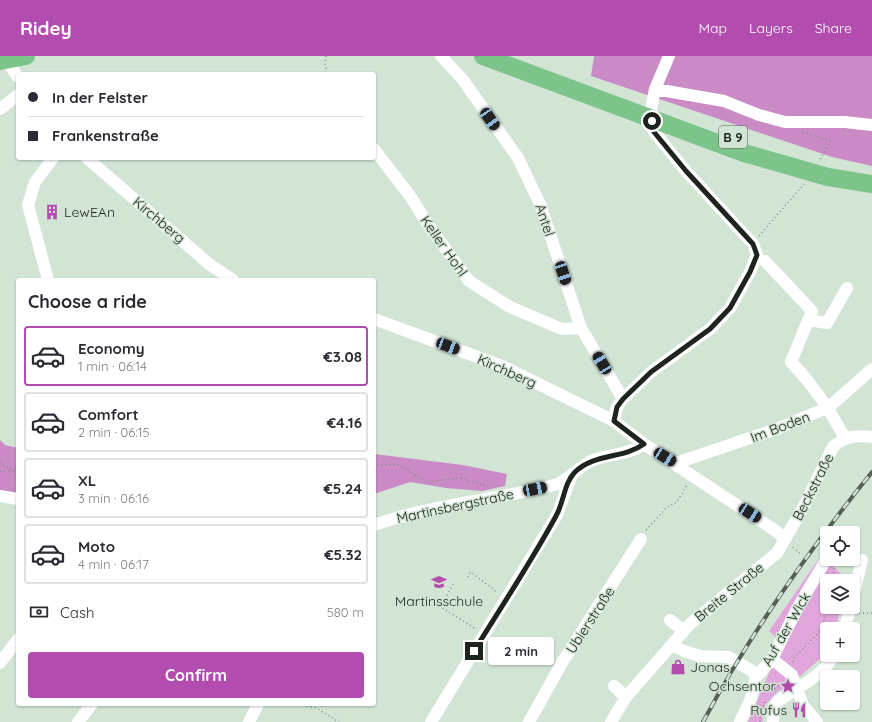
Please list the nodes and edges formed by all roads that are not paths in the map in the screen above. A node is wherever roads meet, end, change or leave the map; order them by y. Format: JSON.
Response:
{"nodes":[{"id":1,"x":3,"y":56,"type":"edge"},
{"id":2,"x":26,"y":56,"type":"edge"},
{"id":3,"x":441,"y":56,"type":"edge"},
{"id":4,"x":483,"y":56,"type":"edge"},
{"id":5,"x":518,"y":56,"type":"edge"},
{"id":6,"x":669,"y":56,"type":"edge"},
{"id":7,"x":0,"y":60,"type":"edge"},
{"id":8,"x":542,"y":71,"type":"junction"},
{"id":9,"x":16,"y":74,"type":"edge"},
{"id":10,"x":655,"y":89,"type":"junction"},
{"id":11,"x":16,"y":97,"type":"edge"},
{"id":12,"x":0,"y":109,"type":"edge"},
{"id":13,"x":872,"y":125,"type":"edge"},
{"id":14,"x":376,"y":152,"type":"edge"},
{"id":15,"x":52,"y":160,"type":"edge"},
{"id":16,"x":89,"y":160,"type":"edge"},
{"id":17,"x":825,"y":169,"type":"junction"},
{"id":18,"x":872,"y":173,"type":"edge"},
{"id":19,"x":872,"y":184,"type":"edge"},
{"id":20,"x":765,"y":261,"type":"dead end"},
{"id":21,"x":47,"y":278,"type":"edge"},
{"id":22,"x":230,"y":278,"type":"edge"},
{"id":23,"x":847,"y":288,"type":"dead end"},
{"id":24,"x":376,"y":319,"type":"edge"},
{"id":25,"x":808,"y":320,"type":"junction"},
{"id":26,"x":581,"y":328,"type":"junction"},
{"id":27,"x":872,"y":369,"type":"edge"},
{"id":28,"x":623,"y":399,"type":"junction"},
{"id":29,"x":829,"y":407,"type":"junction"},
{"id":30,"x":614,"y":421,"type":"junction"},
{"id":31,"x":872,"y":437,"type":"edge"},
{"id":32,"x":845,"y":438,"type":"junction"},
{"id":33,"x":644,"y":444,"type":"junction"},
{"id":34,"x":676,"y":463,"type":"junction"},
{"id":35,"x":570,"y":477,"type":"junction"},
{"id":36,"x":0,"y":496,"type":"edge"},
{"id":37,"x":16,"y":499,"type":"edge"},
{"id":38,"x":376,"y":524,"type":"edge"},
{"id":39,"x":641,"y":539,"type":"road end"},
{"id":40,"x":785,"y":540,"type":"junction"},
{"id":41,"x":862,"y":560,"type":"edge"},
{"id":42,"x":822,"y":566,"type":"edge"},
{"id":43,"x":859,"y":574,"type":"edge"},
{"id":44,"x":670,"y":620,"type":"dead end"},
{"id":45,"x":684,"y":631,"type":"junction"},
{"id":46,"x":16,"y":643,"type":"edge"},
{"id":47,"x":672,"y":645,"type":"junction"},
{"id":48,"x":772,"y":659,"type":"junction"},
{"id":49,"x":829,"y":662,"type":"edge"},
{"id":50,"x":0,"y":663,"type":"edge"},
{"id":51,"x":756,"y":677,"type":"junction"},
{"id":52,"x":614,"y":686,"type":"dead end"},
{"id":53,"x":798,"y":689,"type":"junction"},
{"id":54,"x":626,"y":697,"type":"junction"},
{"id":55,"x":90,"y":706,"type":"edge"},
{"id":56,"x":257,"y":706,"type":"edge"},
{"id":57,"x":78,"y":722,"type":"edge"},
{"id":58,"x":249,"y":722,"type":"edge"},
{"id":59,"x":431,"y":722,"type":"edge"},
{"id":60,"x":529,"y":722,"type":"edge"},
{"id":61,"x":610,"y":722,"type":"edge"},
{"id":62,"x":740,"y":722,"type":"edge"},
{"id":63,"x":773,"y":722,"type":"edge"},
{"id":64,"x":817,"y":722,"type":"edge"}],
"edges":[{"from":1,"to":9,"type":"street"},
{"from":2,"to":7,"type":"highway"},
{"from":3,"to":26,"type":"street","name":"Antel"},
{"from":4,"to":8,"type":"highway","number":"B 9"},
{"from":5,"to":8,"type":"highway","number":"B 9"},
{"from":6,"to":10,"type":"street"},
{"from":8,"to":17,"type":"highway","number":"B 9"},
{"from":10,"to":13,"type":"street"},
{"from":10,"to":28,"type":"street"},
{"from":11,"to":12,"type":"street"},
{"from":14,"to":26,"type":"street","name":"Keller Hohl"},
{"from":15,"to":21,"type":"street"},
{"from":16,"to":22,"type":"street","name":"Kirchberg"},
{"from":17,"to":18,"type":"highway","number":"B 9"},
{"from":17,"to":19,"type":"highway","number":"B 9"},
{"from":20,"to":25,"type":"street"},
{"from":23,"to":25,"type":"street"},
{"from":24,"to":30,"type":"street","name":"Kirchberg"},
{"from":25,"to":29,"type":"street"},
{"from":26,"to":28,"type":"street","name":"Antel"},
{"from":27,"to":29,"type":"street","name":"Im Boden"},
{"from":28,"to":30,"type":"street"},
{"from":29,"to":32,"type":"street"},
{"from":29,"to":34,"type":"street","name":"Im Boden"},
{"from":30,"to":33,"type":"street","name":"Kirchberg"},
{"from":31,"to":32,"type":"street"},
{"from":32,"to":40,"type":"street","name":"Beckstraße"},
{"from":33,"to":34,"type":"street","name":"Kirchberg"},
{"from":33,"to":35,"type":"street","name":"Martinsbergstraße"},
{"from":34,"to":40,"type":"street","name":"Kirchberg"},
{"from":35,"to":38,"type":"street","name":"Martinsbergstraße"},
{"from":35,"to":59,"type":"street"},
{"from":36,"to":37,"type":"street"},
{"from":39,"to":60,"type":"street","name":"Ubierstraße"},
{"from":40,"to":45,"type":"street","name":"Breite Straße"},
{"from":41,"to":43,"type":"street"},
{"from":42,"to":48,"type":"street","name":"Auf der Wick"},
{"from":44,"to":45,"type":"street"},
{"from":45,"to":47,"type":"street","name":"Breite Straße"},
{"from":46,"to":50,"type":"street"},
{"from":47,"to":51,"type":"street"},
{"from":47,"to":54,"type":"street","name":"Breite Straße"},
{"from":48,"to":51,"type":"street","name":"Auf der Wick"},
{"from":48,"to":53,"type":"street"},
{"from":49,"to":53,"type":"street"},
{"from":51,"to":62,"type":"street","name":"Auf der Wick"},
{"from":52,"to":54,"type":"street"},
{"from":53,"to":63,"type":"street"},
{"from":53,"to":64,"type":"street"},
{"from":54,"to":61,"type":"street","name":"Breite Straße"},
{"from":55,"to":57,"type":"street"},
{"from":56,"to":58,"type":"street"}]}
